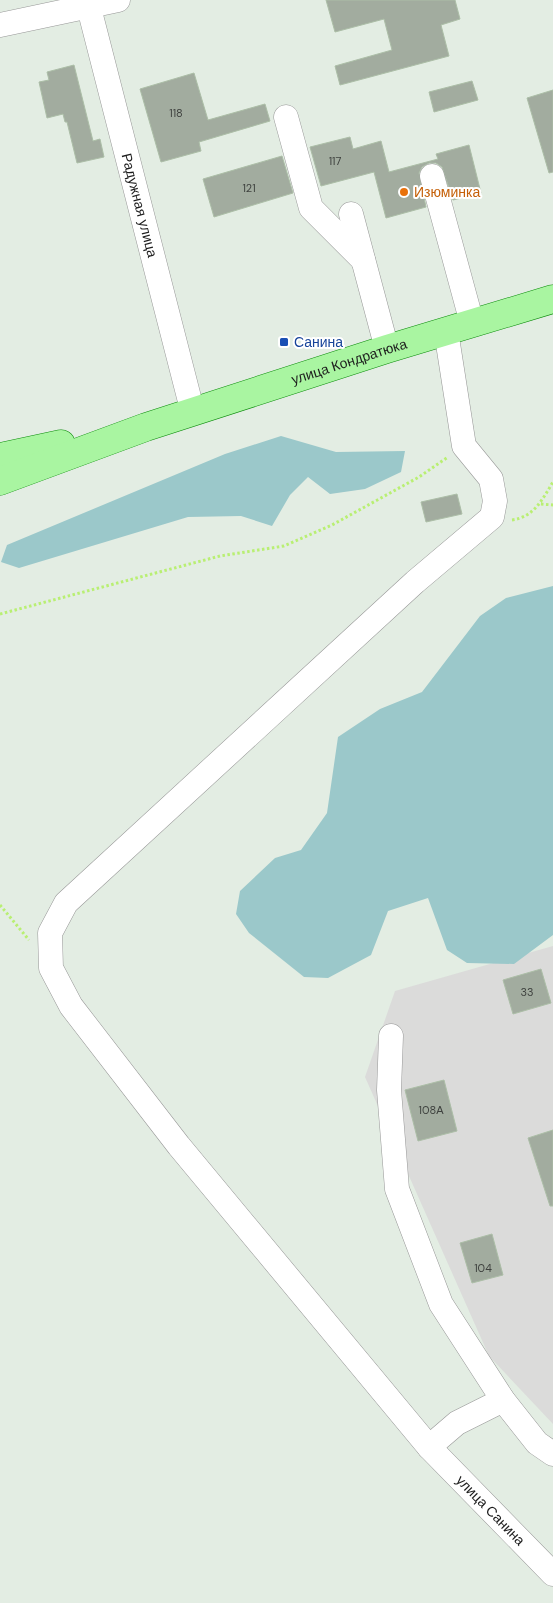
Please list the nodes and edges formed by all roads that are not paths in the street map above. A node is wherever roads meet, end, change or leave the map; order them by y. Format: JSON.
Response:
{"nodes":[{"id":1,"x":118,"y":0,"type":"edge"},
{"id":2,"x":88,"y":3,"type":"edge"},
{"id":3,"x":0,"y":25,"type":"edge"},
{"id":4,"x":286,"y":117,"type":"dead end"},
{"id":5,"x":432,"y":176,"type":"dead end"},
{"id":6,"x":351,"y":214,"type":"dead end"},
{"id":7,"x":363,"y":260,"type":"junction"},
{"id":8,"x":553,"y":299,"type":"edge"},
{"id":9,"x":472,"y":323,"type":"junction"},
{"id":10,"x":446,"y":331,"type":"junction"},
{"id":11,"x":387,"y":349,"type":"junction"},
{"id":12,"x":193,"y":413,"type":"junction"},
{"id":13,"x":146,"y":427,"type":"junction"},
{"id":14,"x":0,"y":457,"type":"edge"},
{"id":15,"x":0,"y":481,"type":"edge"},
{"id":16,"x":391,"y":1036,"type":"dead end"},
{"id":17,"x":503,"y":1400,"type":"junction"},
{"id":18,"x":428,"y":1447,"type":"junction"},
{"id":19,"x":553,"y":1454,"type":"edge"},
{"id":20,"x":553,"y":1574,"type":"edge"}],
"edges":[{"from":1,"to":2,"type":"street"},
{"from":2,"to":3,"type":"street"},
{"from":2,"to":12,"type":"street","name":"Радужная улица"},
{"from":4,"to":7,"type":"street"},
{"from":5,"to":9,"type":"street"},
{"from":6,"to":7,"type":"street"},
{"from":7,"to":11,"type":"street"},
{"from":8,"to":9,"type":"main road","name":"улица Кондратюка"},
{"from":9,"to":10,"type":"main road","name":"улица Кондратюка"},
{"from":10,"to":11,"type":"main road","name":"улица Кондратюка"},
{"from":10,"to":18,"type":"street","name":"улица Санина"},
{"from":11,"to":12,"type":"main road","name":"улица Кондратюка"},
{"from":12,"to":13,"type":"main road","name":"улица Кондратюка"},
{"from":13,"to":14,"type":"main road"},
{"from":13,"to":15,"type":"main road"},
{"from":16,"to":17,"type":"street"},
{"from":17,"to":18,"type":"street"},
{"from":17,"to":19,"type":"street"},
{"from":18,"to":20,"type":"street","name":"улица Санина"}]}
